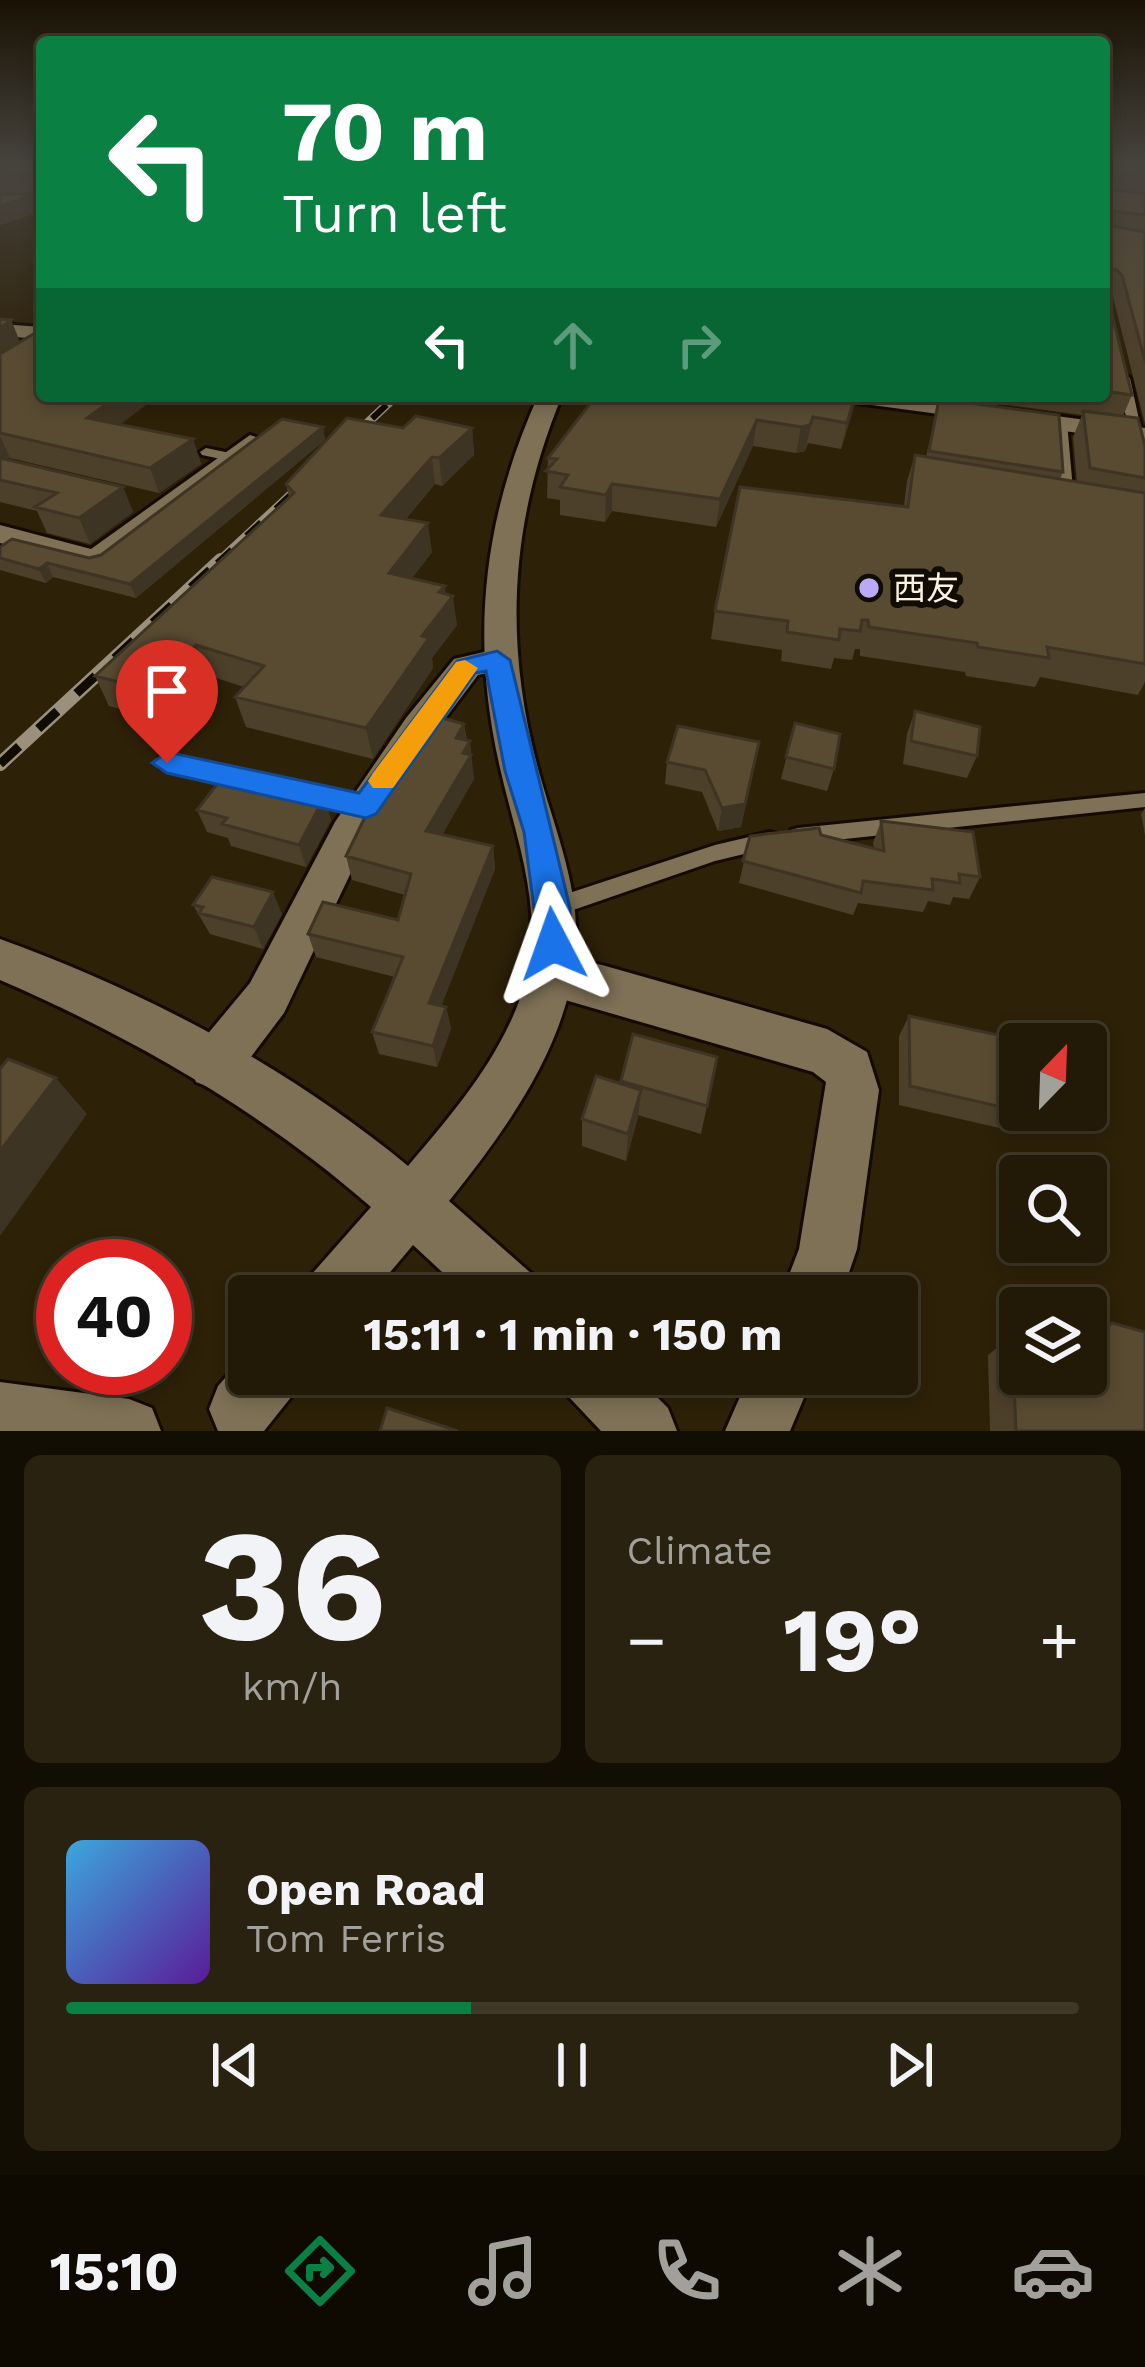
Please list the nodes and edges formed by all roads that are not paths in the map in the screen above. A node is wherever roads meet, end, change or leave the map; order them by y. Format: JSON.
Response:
{"nodes":[{"id":1,"x":0,"y":330,"type":"edge"},
{"id":2,"x":36,"y":342,"type":"edge"},
{"id":3,"x":1122,"y":367,"type":"edge"},
{"id":4,"x":547,"y":402,"type":"edge"},
{"id":5,"x":904,"y":402,"type":"edge"},
{"id":6,"x":1061,"y":422,"type":"junction"},
{"id":7,"x":1140,"y":434,"type":"edge"},
{"id":8,"x":229,"y":451,"type":"dead end"},
{"id":9,"x":1145,"y":476,"type":"edge"},
{"id":10,"x":119,"y":496,"type":"edge"},
{"id":11,"x":1045,"y":499,"type":"edge"},
{"id":12,"x":1066,"y":502,"type":"junction"},
{"id":13,"x":1086,"y":506,"type":"edge"},
{"id":14,"x":163,"y":507,"type":"junction"},
{"id":15,"x":0,"y":534,"type":"edge"},
{"id":16,"x":497,"y":660,"type":"junction"},
{"id":17,"x":167,"y":763,"type":"dead end"},
{"id":18,"x":1145,"y":800,"type":"edge"},
{"id":19,"x":366,"y":806,"type":"junction"},
{"id":20,"x":553,"y":908,"type":"junction"},
{"id":21,"x":0,"y":959,"type":"edge"},
{"id":22,"x":550,"y":976,"type":"junction"},
{"id":23,"x":214,"y":1065,"type":"junction"},
{"id":24,"x":408,"y":1203,"type":"junction"},
{"id":25,"x":349,"y":1275,"type":"edge"},
{"id":26,"x":489,"y":1275,"type":"edge"},
{"id":27,"x":819,"y":1275,"type":"edge"},
{"id":28,"x":610,"y":1395,"type":"edge"},
{"id":29,"x":774,"y":1395,"type":"edge"},
{"id":30,"x":0,"y":1414,"type":"edge"},
{"id":31,"x":129,"y":1431,"type":"edge"},
{"id":32,"x":644,"y":1431,"type":"edge"},
{"id":33,"x":758,"y":1431,"type":"edge"}],
"edges":[{"from":1,"to":2,"type":"street"},
{"from":3,"to":7,"type":"lane"},
{"from":4,"to":16,"type":"street"},
{"from":5,"to":6,"type":"street"},
{"from":6,"to":7,"type":"street"},
{"from":6,"to":12,"type":"lane"},
{"from":7,"to":9,"type":"lane"},
{"from":8,"to":14,"type":"street"},
{"from":10,"to":14,"type":"street"},
{"from":11,"to":12,"type":"lane"},
{"from":12,"to":13,"type":"lane"},
{"from":14,"to":15,"type":"street"},
{"from":16,"to":19,"type":"street"},
{"from":16,"to":20,"type":"street"},
{"from":17,"to":19,"type":"lane"},
{"from":18,"to":20,"type":"lane"},
{"from":19,"to":23,"type":"street"},
{"from":20,"to":22,"type":"street"},
{"from":21,"to":23,"type":"street"},
{"from":22,"to":24,"type":"street"},
{"from":22,"to":27,"type":"street"},
{"from":23,"to":24,"type":"street"},
{"from":24,"to":25,"type":"street"},
{"from":24,"to":26,"type":"street"},
{"from":28,"to":32,"type":"street"},
{"from":29,"to":33,"type":"street"},
{"from":30,"to":31,"type":"street"}]}
